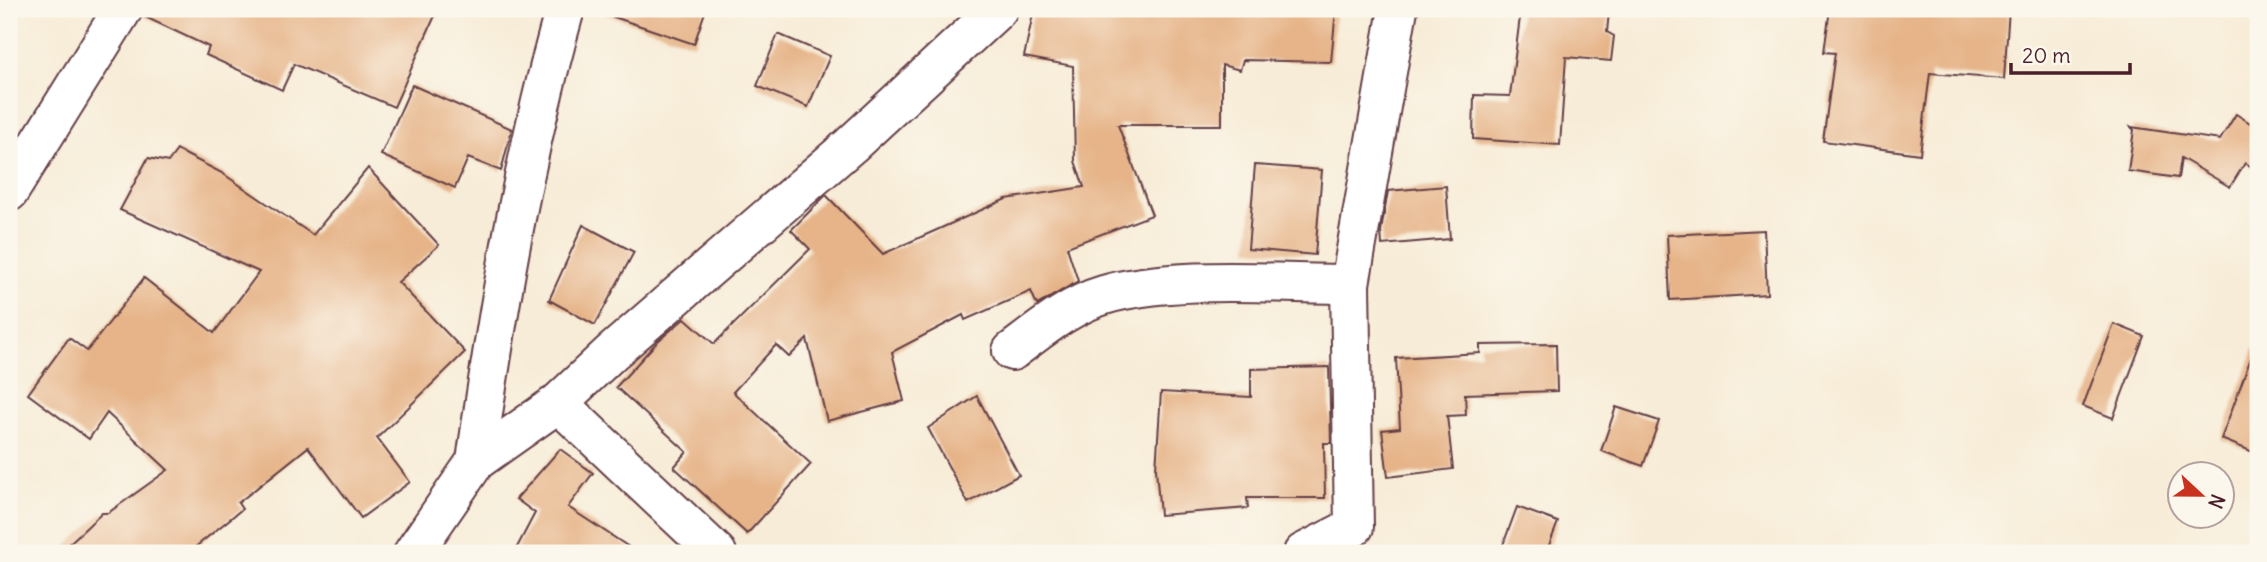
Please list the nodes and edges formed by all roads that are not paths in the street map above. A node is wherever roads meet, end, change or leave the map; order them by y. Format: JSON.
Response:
{"nodes":[{"id":1,"x":123,"y":9,"type":"edge"},
{"id":2,"x":565,"y":9,"type":"edge"},
{"id":3,"x":998,"y":9,"type":"edge"},
{"id":4,"x":1398,"y":9,"type":"edge"},
{"id":5,"x":9,"y":192,"type":"edge"},
{"id":6,"x":1350,"y":284,"type":"junction"},
{"id":7,"x":1012,"y":351,"type":"dead end"},
{"id":8,"x":558,"y":403,"type":"junction"},
{"id":9,"x":476,"y":461,"type":"junction"},
{"id":10,"x":413,"y":553,"type":"edge"},
{"id":11,"x":717,"y":553,"type":"edge"},
{"id":12,"x":1303,"y":553,"type":"edge"}],
"edges":[{"from":1,"to":5,"type":"street"},
{"from":2,"to":9,"type":"street"},
{"from":3,"to":8,"type":"street"},
{"from":4,"to":6,"type":"street"},
{"from":6,"to":7,"type":"street"},
{"from":6,"to":12,"type":"street"},
{"from":8,"to":9,"type":"street"},
{"from":8,"to":11,"type":"street"},
{"from":9,"to":10,"type":"street"}]}
